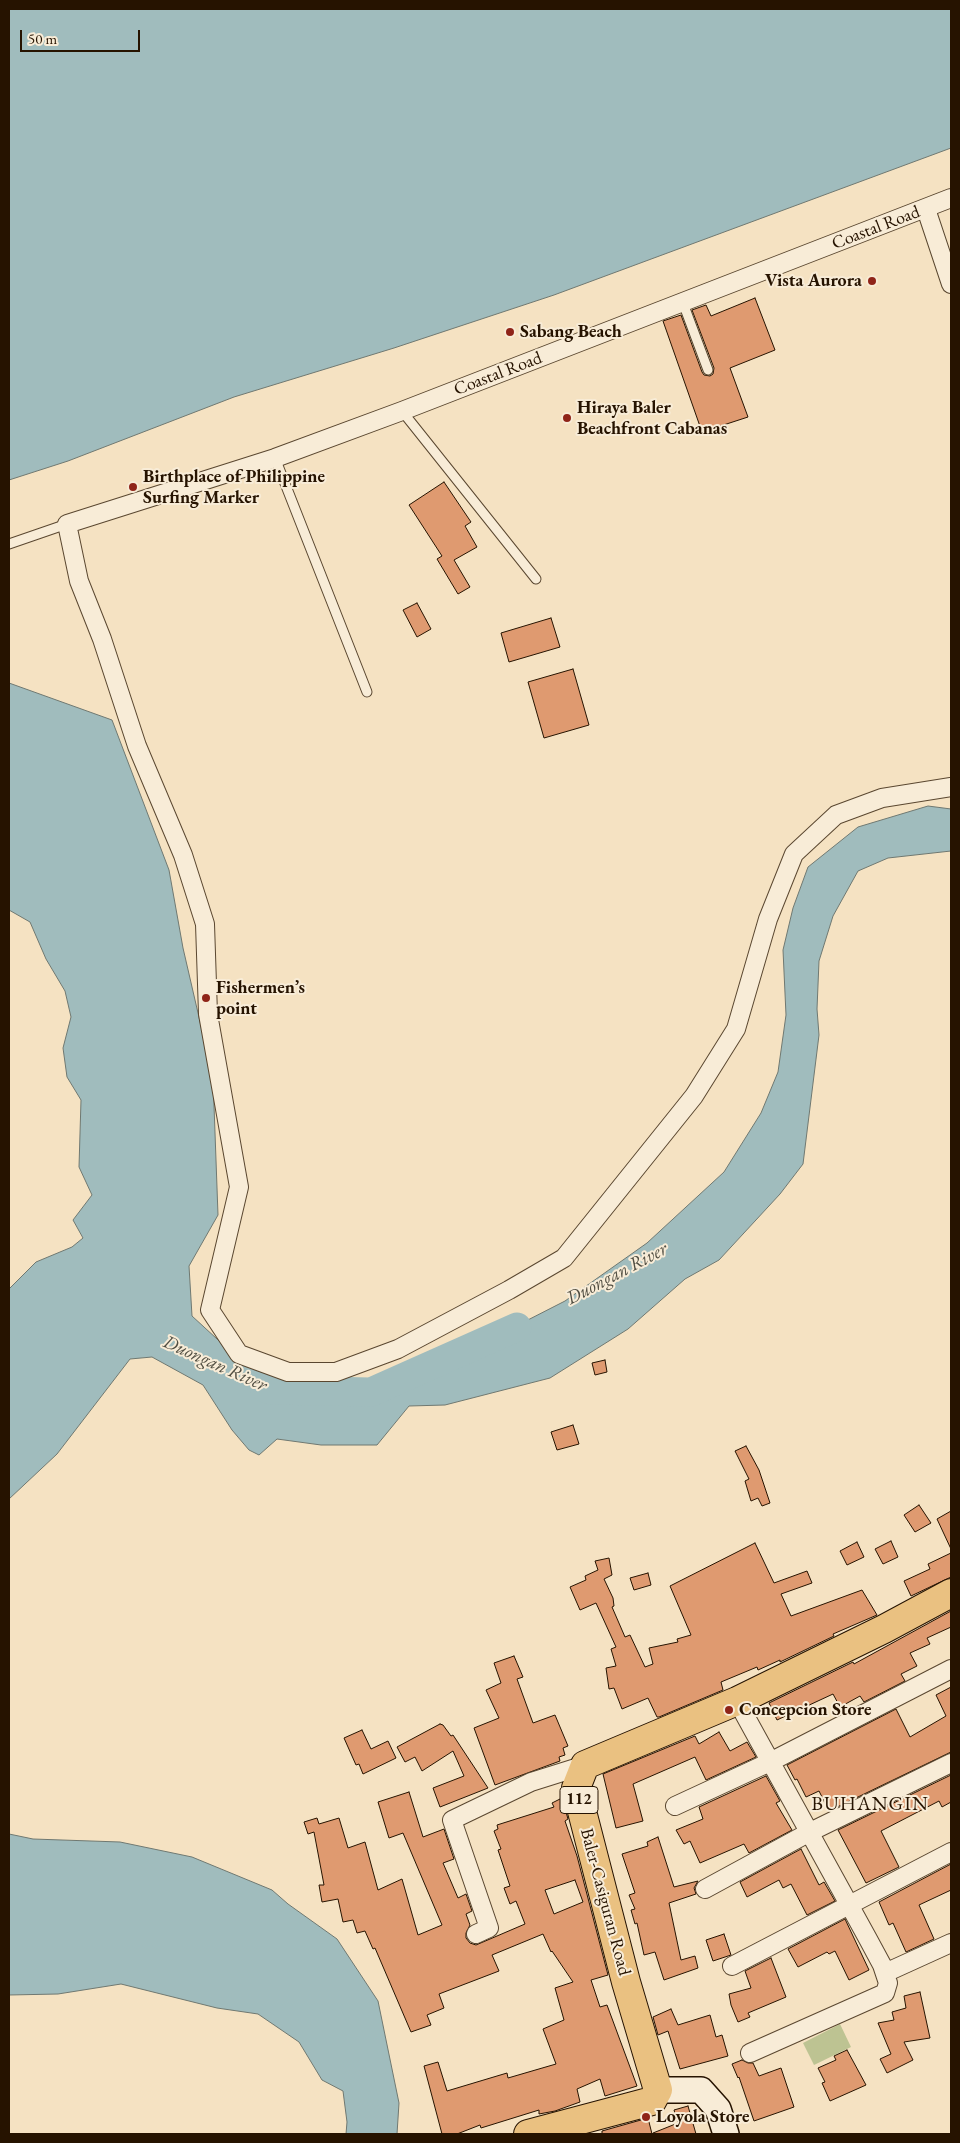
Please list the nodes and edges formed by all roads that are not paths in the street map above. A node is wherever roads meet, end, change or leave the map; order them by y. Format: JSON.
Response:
{"nodes":[{"id":1,"x":951,"y":198,"type":"edge"},
{"id":2,"x":926,"y":208,"type":"junction"},
{"id":3,"x":951,"y":284,"type":"edge"},
{"id":4,"x":682,"y":303,"type":"junction"},
{"id":5,"x":708,"y":370,"type":"dead end"},
{"id":6,"x":402,"y":411,"type":"junction"},
{"id":7,"x":275,"y":458,"type":"junction"},
{"id":8,"x":67,"y":524,"type":"junction"},
{"id":9,"x":9,"y":544,"type":"edge"},
{"id":10,"x":536,"y":579,"type":"dead end"},
{"id":11,"x":367,"y":692,"type":"dead end"},
{"id":12,"x":951,"y":786,"type":"edge"},
{"id":13,"x":951,"y":1593,"type":"edge"},
{"id":14,"x":951,"y":1669,"type":"edge"},
{"id":15,"x":737,"y":1701,"type":"junction"},
{"id":16,"x":770,"y":1762,"type":"junction"},
{"id":17,"x":951,"y":1763,"type":"edge"},
{"id":18,"x":585,"y":1765,"type":"junction"},
{"id":19,"x":676,"y":1806,"type":"dead end"},
{"id":20,"x":808,"y":1833,"type":"junction"},
{"id":21,"x":951,"y":1852,"type":"edge"},
{"id":22,"x":706,"y":1888,"type":"dead end"},
{"id":23,"x":849,"y":1905,"type":"junction"},
{"id":24,"x":476,"y":1934,"type":"dead end"},
{"id":25,"x":951,"y":1943,"type":"edge"},
{"id":26,"x":732,"y":1966,"type":"dead end"},
{"id":27,"x":885,"y":1974,"type":"junction"},
{"id":28,"x":750,"y":2053,"type":"dead end"},
{"id":29,"x":658,"y":2090,"type":"junction"},
{"id":30,"x":528,"y":2134,"type":"edge"},
{"id":31,"x":726,"y":2134,"type":"edge"}],
"edges":[{"from":1,"to":2,"type":"street","name":"Coastal Road"},
{"from":2,"to":3,"type":"street"},
{"from":2,"to":4,"type":"street","name":"Coastal Road"},
{"from":4,"to":5,"type":"lane"},
{"from":4,"to":6,"type":"street","name":"Coastal Road"},
{"from":6,"to":7,"type":"street","name":"Coastal Road"},
{"from":6,"to":10,"type":"lane"},
{"from":7,"to":8,"type":"street","name":"Coastal Road"},
{"from":7,"to":11,"type":"lane"},
{"from":8,"to":9,"type":"lane"},
{"from":8,"to":12,"type":"street"},
{"from":13,"to":15,"type":"main road","number":"112"},
{"from":14,"to":16,"type":"street"},
{"from":15,"to":16,"type":"street"},
{"from":15,"to":18,"type":"main road","number":"112"},
{"from":16,"to":19,"type":"street"},
{"from":16,"to":20,"type":"street"},
{"from":17,"to":20,"type":"street"},
{"from":18,"to":24,"type":"street"},
{"from":18,"to":29,"type":"main road","name":"Baler-Casiguran Road","number":"112"},
{"from":20,"to":22,"type":"street"},
{"from":20,"to":23,"type":"street"},
{"from":21,"to":23,"type":"street"},
{"from":23,"to":26,"type":"street"},
{"from":23,"to":27,"type":"street"},
{"from":25,"to":27,"type":"street"},
{"from":27,"to":28,"type":"street"},
{"from":29,"to":30,"type":"main road"},
{"from":29,"to":31,"type":"street"}]}
